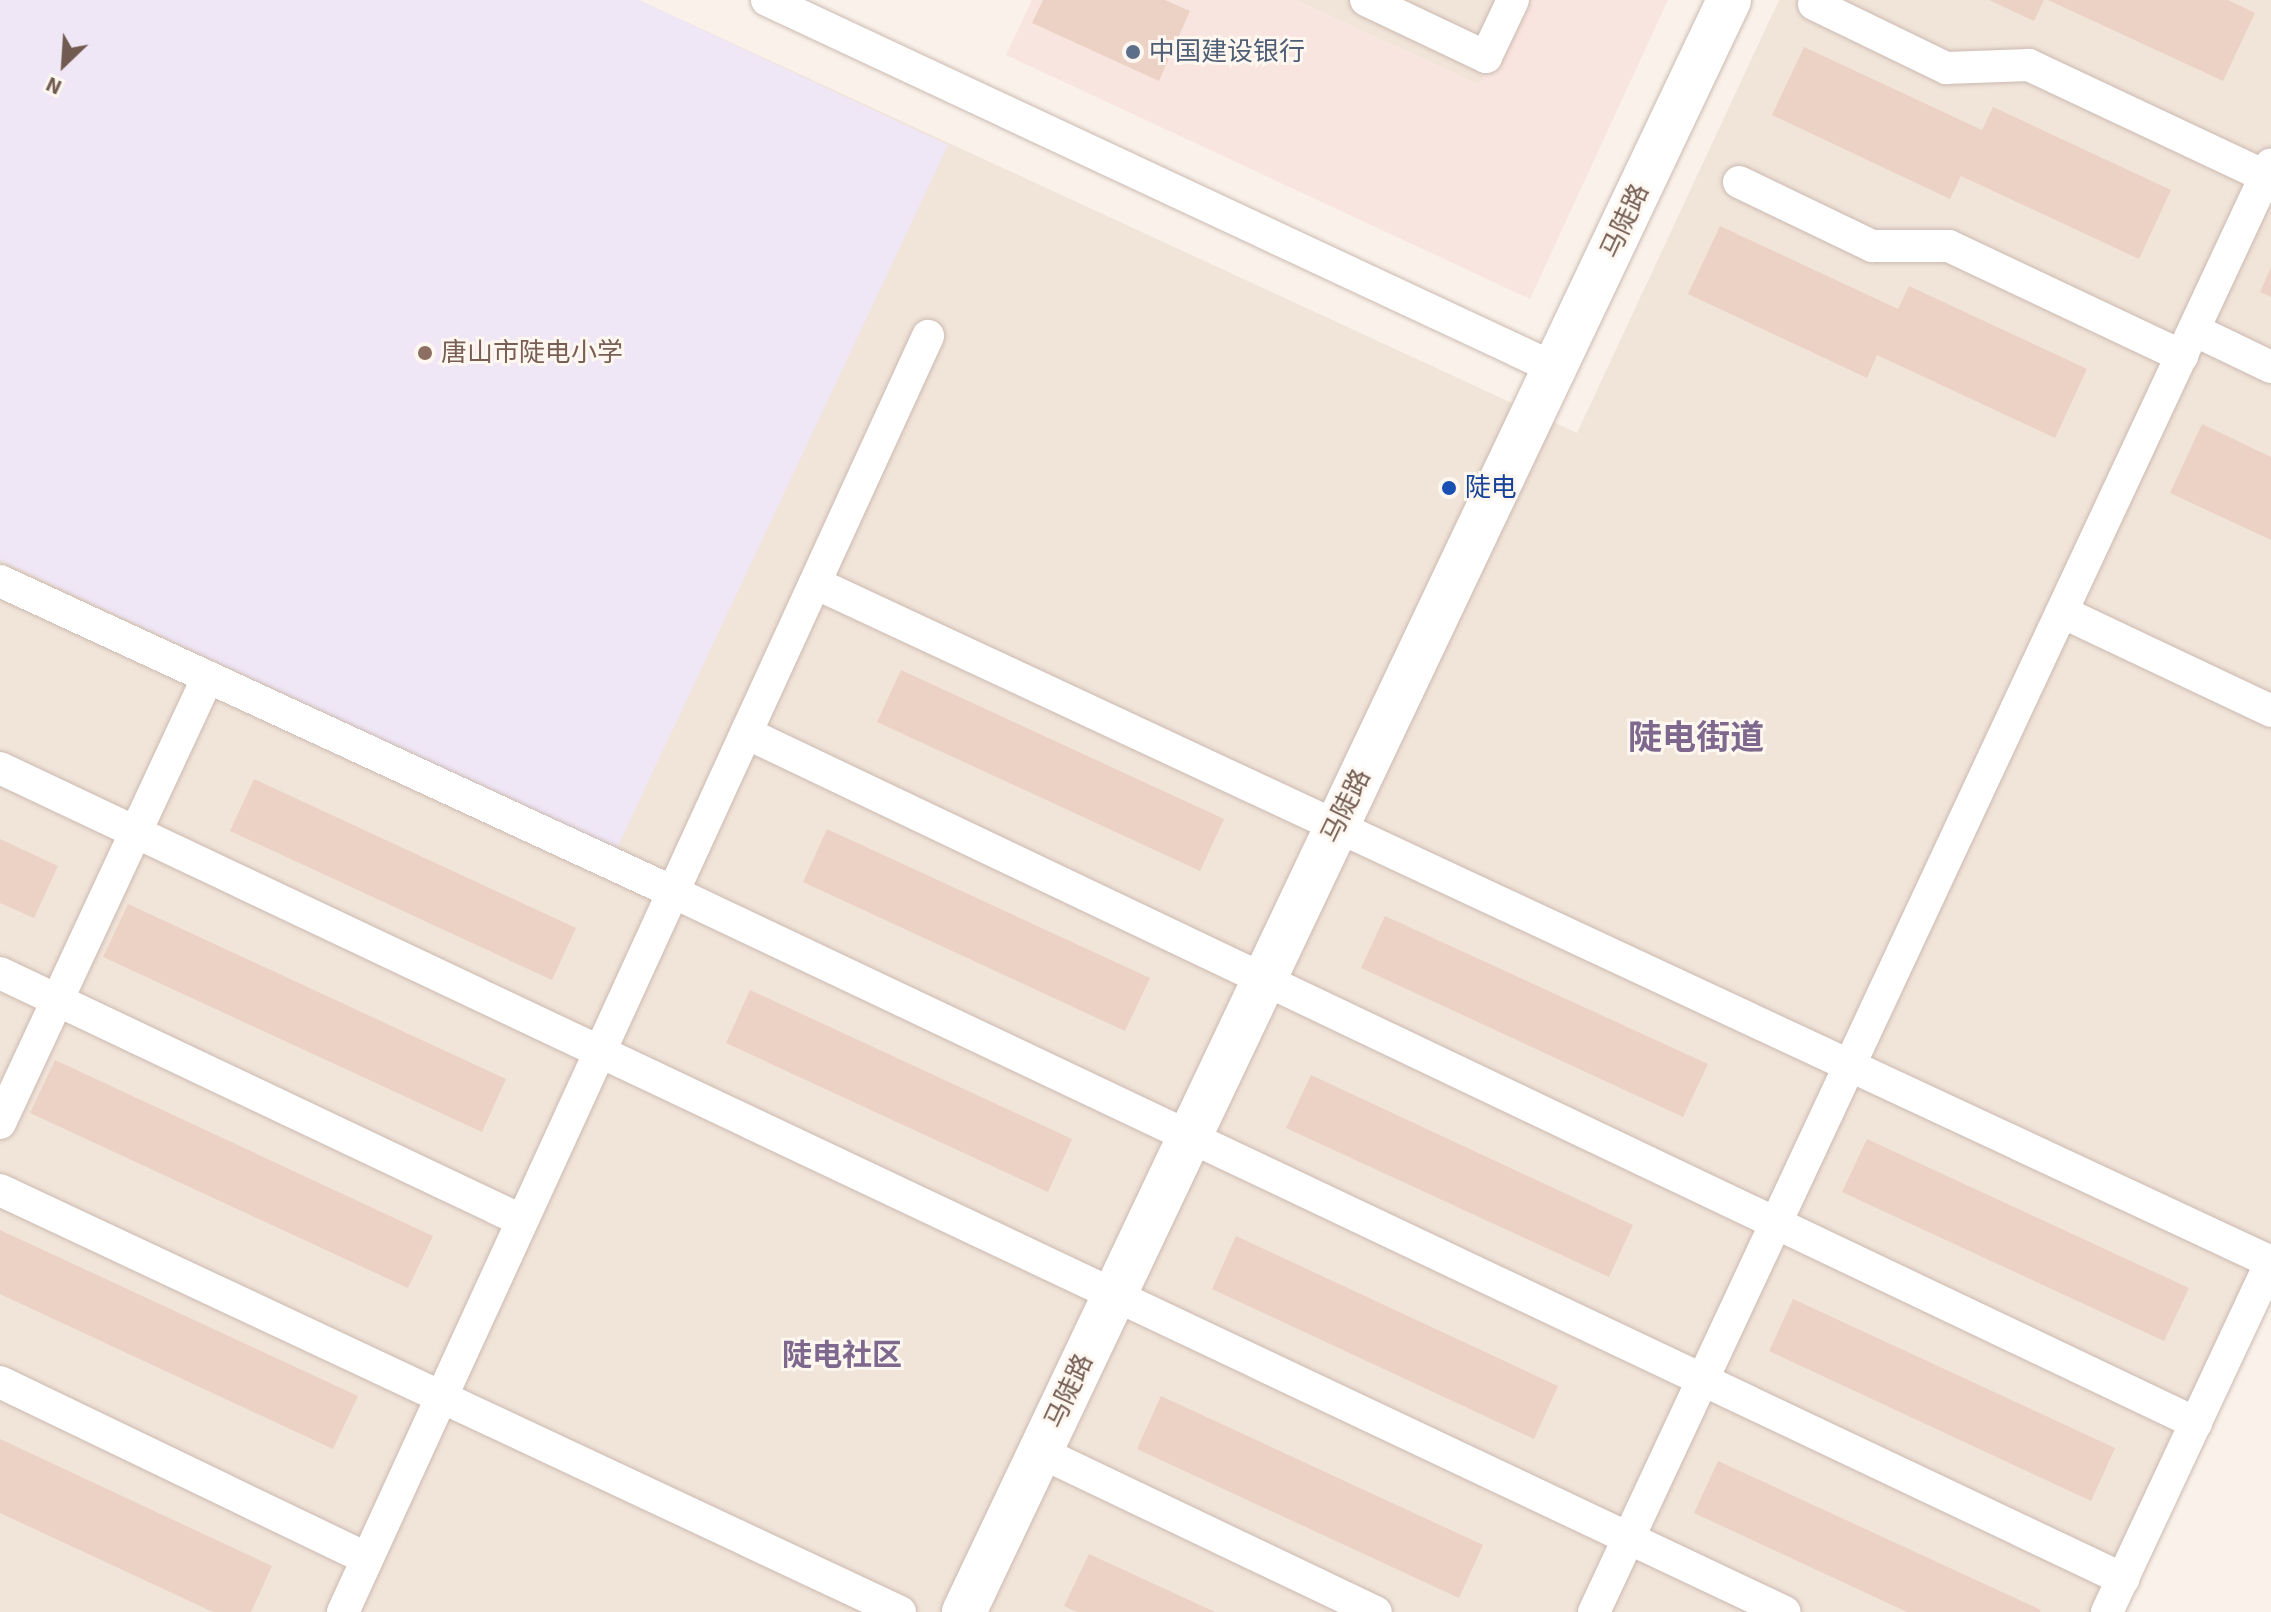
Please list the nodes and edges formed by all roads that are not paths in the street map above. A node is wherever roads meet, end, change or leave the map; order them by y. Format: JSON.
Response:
{"nodes":[{"id":1,"x":767,"y":0,"type":"edge"},
{"id":2,"x":1366,"y":0,"type":"edge"},
{"id":3,"x":1513,"y":0,"type":"edge"},
{"id":4,"x":1729,"y":0,"type":"edge"},
{"id":5,"x":1814,"y":4,"type":"dead end"},
{"id":6,"x":2268,"y":170,"type":"edge"},
{"id":7,"x":1739,"y":182,"type":"dead end"},
{"id":8,"x":928,"y":336,"type":"dead end"},
{"id":9,"x":2188,"y":343,"type":"junction"},
{"id":10,"x":2271,"y":367,"type":"edge"},
{"id":11,"x":1556,"y":369,"type":"junction"},
{"id":12,"x":0,"y":581,"type":"edge"},
{"id":13,"x":815,"y":583,"type":"junction"},
{"id":14,"x":2062,"y":612,"type":"junction"},
{"id":15,"x":208,"y":677,"type":"junction"},
{"id":16,"x":2271,"y":711,"type":"edge"},
{"id":17,"x":746,"y":733,"type":"junction"},
{"id":18,"x":0,"y":768,"type":"edge"},
{"id":19,"x":1337,"y":826,"type":"junction"},
{"id":20,"x":135,"y":832,"type":"junction"},
{"id":21,"x":673,"y":892,"type":"junction"},
{"id":22,"x":0,"y":973,"type":"edge"},
{"id":23,"x":1263,"y":979,"type":"junction"},
{"id":24,"x":57,"y":999,"type":"junction"},
{"id":25,"x":599,"y":1051,"type":"junction"},
{"id":26,"x":1850,"y":1065,"type":"junction"},
{"id":27,"x":0,"y":1123,"type":"edge"},
{"id":28,"x":1189,"y":1137,"type":"junction"},
{"id":29,"x":0,"y":1190,"type":"edge"},
{"id":30,"x":521,"y":1220,"type":"junction"},
{"id":31,"x":1776,"y":1223,"type":"junction"},
{"id":32,"x":2271,"y":1262,"type":"edge"},
{"id":33,"x":1114,"y":1295,"type":"junction"},
{"id":34,"x":1703,"y":1380,"type":"junction"},
{"id":35,"x":0,"y":1382,"type":"edge"},
{"id":36,"x":441,"y":1397,"type":"junction"},
{"id":37,"x":2196,"y":1423,"type":"junction"},
{"id":38,"x":1040,"y":1452,"type":"junction"},
{"id":39,"x":1629,"y":1538,"type":"junction"},
{"id":40,"x":367,"y":1559,"type":"junction"},
{"id":41,"x":2123,"y":1579,"type":"junction"},
{"id":42,"x":343,"y":1612,"type":"edge"},
{"id":43,"x":900,"y":1612,"type":"edge"},
{"id":44,"x":964,"y":1612,"type":"edge"},
{"id":45,"x":1376,"y":1612,"type":"edge"},
{"id":46,"x":1594,"y":1612,"type":"edge"},
{"id":47,"x":1785,"y":1612,"type":"edge"},
{"id":48,"x":2107,"y":1612,"type":"edge"}],
"edges":[{"from":1,"to":11,"type":"street"},
{"from":2,"to":3,"type":"street"},
{"from":4,"to":11,"type":"street","name":"马陡路"},
{"from":5,"to":6,"type":"street"},
{"from":6,"to":9,"type":"street"},
{"from":7,"to":9,"type":"street"},
{"from":8,"to":13,"type":"street"},
{"from":9,"to":10,"type":"street"},
{"from":9,"to":14,"type":"street"},
{"from":11,"to":19,"type":"street","name":"马陡路"},
{"from":12,"to":15,"type":"street"},
{"from":13,"to":17,"type":"street"},
{"from":13,"to":19,"type":"street"},
{"from":14,"to":16,"type":"street"},
{"from":14,"to":26,"type":"street"},
{"from":15,"to":20,"type":"street"},
{"from":15,"to":21,"type":"street"},
{"from":17,"to":21,"type":"street"},
{"from":17,"to":23,"type":"street"},
{"from":18,"to":20,"type":"street"},
{"from":19,"to":23,"type":"street","name":"马陡路"},
{"from":19,"to":26,"type":"street"},
{"from":20,"to":24,"type":"street"},
{"from":20,"to":25,"type":"street"},
{"from":21,"to":25,"type":"street"},
{"from":21,"to":28,"type":"street"},
{"from":22,"to":24,"type":"street"},
{"from":23,"to":28,"type":"street","name":"马陡路"},
{"from":23,"to":31,"type":"street"},
{"from":24,"to":27,"type":"street"},
{"from":24,"to":30,"type":"street"},
{"from":25,"to":30,"type":"street"},
{"from":25,"to":33,"type":"street"},
{"from":26,"to":31,"type":"street"},
{"from":26,"to":32,"type":"street"},
{"from":28,"to":33,"type":"street","name":"马陡路"},
{"from":28,"to":34,"type":"street"},
{"from":29,"to":36,"type":"street"},
{"from":30,"to":36,"type":"street"},
{"from":31,"to":34,"type":"street"},
{"from":31,"to":37,"type":"street"},
{"from":32,"to":37,"type":"street"},
{"from":33,"to":38,"type":"street","name":"马陡路"},
{"from":33,"to":39,"type":"street"},
{"from":34,"to":39,"type":"street"},
{"from":34,"to":41,"type":"street"},
{"from":35,"to":40,"type":"street"},
{"from":36,"to":40,"type":"street"},
{"from":36,"to":43,"type":"street"},
{"from":37,"to":41,"type":"street"},
{"from":38,"to":44,"type":"street","name":"马陡路"},
{"from":38,"to":45,"type":"street"},
{"from":39,"to":46,"type":"street"},
{"from":39,"to":47,"type":"street"},
{"from":40,"to":42,"type":"street"},
{"from":41,"to":48,"type":"street"}]}
